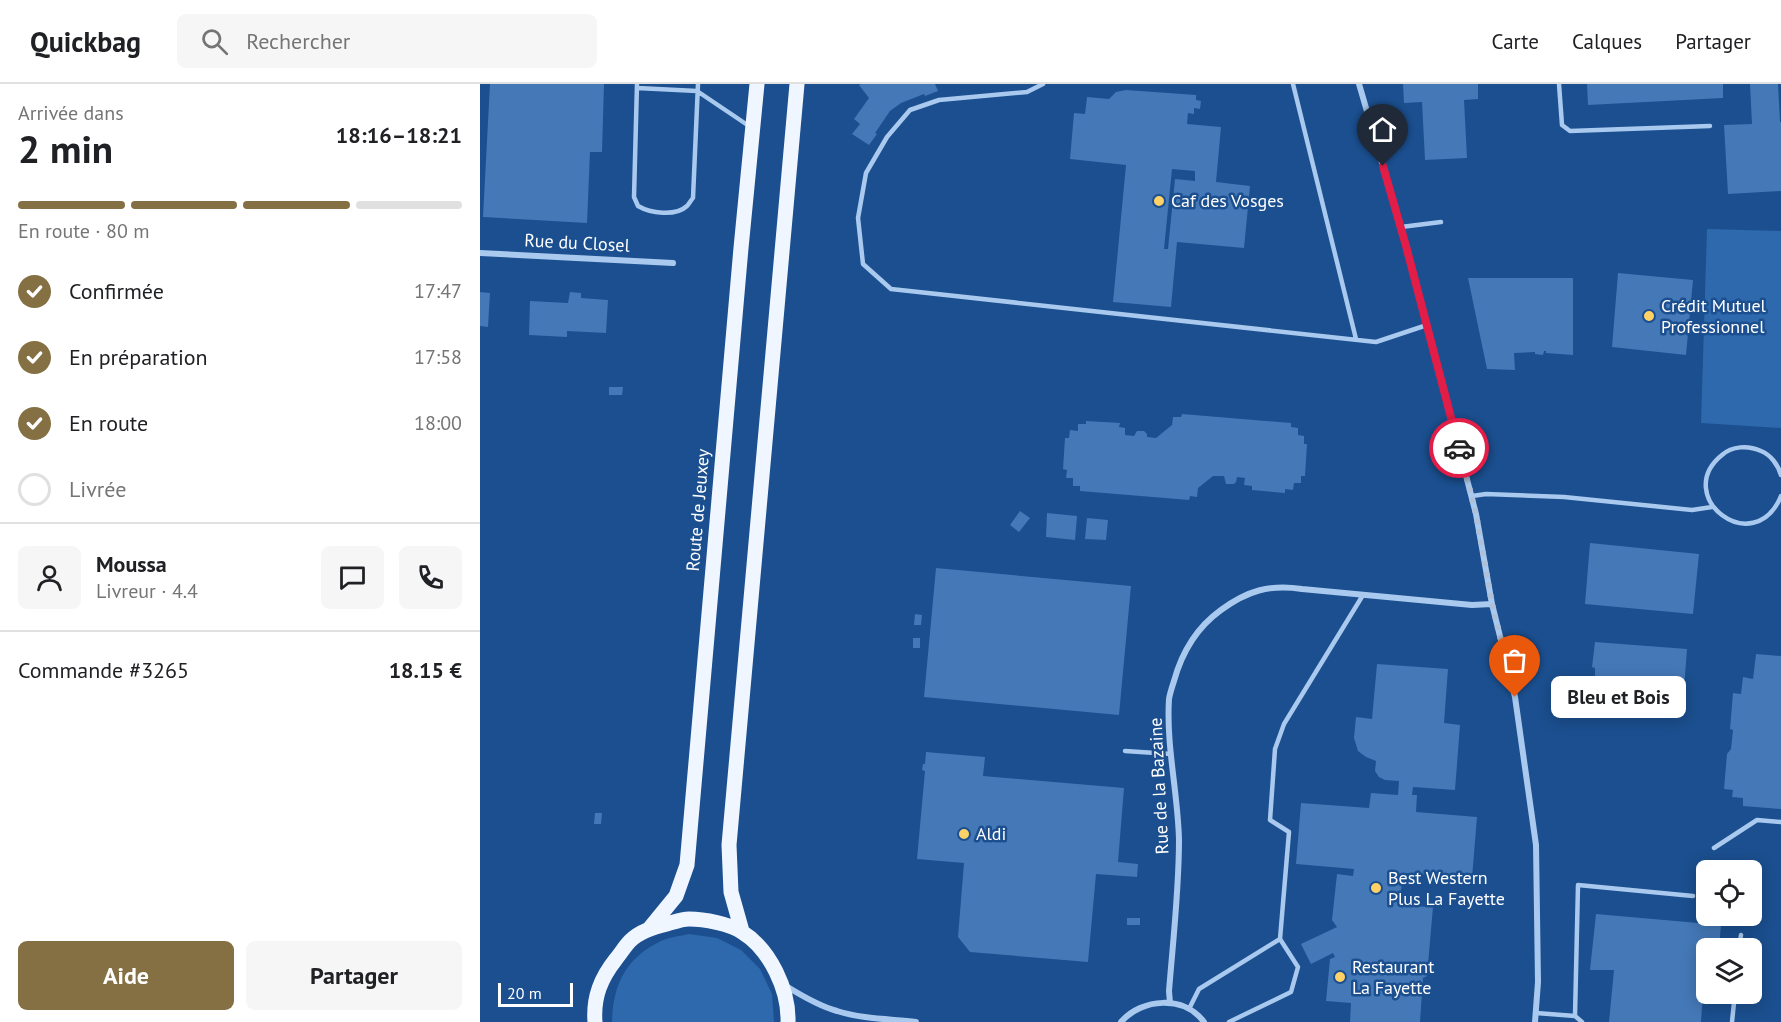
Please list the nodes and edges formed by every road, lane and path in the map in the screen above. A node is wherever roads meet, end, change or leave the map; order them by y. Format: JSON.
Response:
{"nodes":[{"id":1,"x":698,"y":84,"type":"edge"},
{"id":2,"x":757,"y":84,"type":"edge"},
{"id":3,"x":797,"y":84,"type":"edge"},
{"id":4,"x":1043,"y":84,"type":"edge"},
{"id":5,"x":1293,"y":84,"type":"edge"},
{"id":6,"x":1359,"y":84,"type":"edge"},
{"id":7,"x":1559,"y":84,"type":"edge"},
{"id":8,"x":637,"y":86,"type":"edge"},
{"id":9,"x":697,"y":91,"type":"junction"},
{"id":10,"x":1710,"y":126,"type":"dead end"},
{"id":11,"x":754,"y":128,"type":"junction"},
{"id":12,"x":1441,"y":222,"type":"dead end"},
{"id":13,"x":1401,"y":227,"type":"junction"},
{"id":14,"x":480,"y":253,"type":"edge"},
{"id":15,"x":673,"y":263,"type":"dead end"},
{"id":16,"x":1427,"y":325,"type":"junction"},
{"id":17,"x":1356,"y":339,"type":"junction"},
{"id":18,"x":1781,"y":475,"type":"edge"},
{"id":19,"x":1472,"y":496,"type":"junction"},
{"id":20,"x":1781,"y":496,"type":"edge"},
{"id":21,"x":1712,"y":507,"type":"junction"},
{"id":22,"x":1363,"y":595,"type":"junction"},
{"id":23,"x":1492,"y":604,"type":"junction"},
{"id":24,"x":1125,"y":751,"type":"dead end"},
{"id":25,"x":1172,"y":754,"type":"junction"},
{"id":26,"x":1781,"y":822,"type":"edge"},
{"id":27,"x":1714,"y":848,"type":"dead end"},
{"id":28,"x":1693,"y":896,"type":"dead end"},
{"id":29,"x":649,"y":928,"type":"junction"},
{"id":30,"x":742,"y":931,"type":"junction"},
{"id":31,"x":1741,"y":935,"type":"dead end"},
{"id":32,"x":1741,"y":938,"type":"edge"},
{"id":33,"x":1280,"y":939,"type":"junction"},
{"id":34,"x":780,"y":982,"type":"junction"},
{"id":35,"x":1170,"y":1003,"type":"junction"},
{"id":36,"x":1734,"y":1004,"type":"edge"},
{"id":37,"x":1189,"y":1009,"type":"junction"},
{"id":38,"x":1536,"y":1013,"type":"junction"},
{"id":39,"x":1575,"y":1016,"type":"junction"},
{"id":40,"x":595,"y":1022,"type":"edge"},
{"id":41,"x":788,"y":1022,"type":"edge"},
{"id":42,"x":916,"y":1022,"type":"edge"},
{"id":43,"x":1121,"y":1022,"type":"edge"},
{"id":44,"x":1204,"y":1022,"type":"edge"},
{"id":45,"x":1229,"y":1022,"type":"edge"},
{"id":46,"x":1535,"y":1022,"type":"edge"},
{"id":47,"x":1582,"y":1022,"type":"edge"},
{"id":48,"x":1732,"y":1022,"type":"edge"}],
"edges":[{"from":1,"to":9,"type":"lane"},
{"from":2,"to":11,"type":"main road","name":"Route de Jeuxey"},
{"from":3,"to":30,"type":"main road"},
{"from":4,"to":17,"type":"lane"},
{"from":5,"to":17,"type":"lane"},
{"from":6,"to":13,"type":"street"},
{"from":7,"to":10,"type":"lane"},
{"from":8,"to":9,"type":"lane"},
{"from":8,"to":9,"type":"lane"},
{"from":9,"to":11,"type":"lane"},
{"from":11,"to":29,"type":"main road","name":"Route de Jeuxey"},
{"from":12,"to":13,"type":"lane"},
{"from":13,"to":16,"type":"street"},
{"from":14,"to":15,"type":"street","name":"Rue du Closel"},
{"from":16,"to":17,"type":"lane"},
{"from":16,"to":19,"type":"street"},
{"from":18,"to":21,"type":"lane"},
{"from":19,"to":21,"type":"lane"},
{"from":19,"to":23,"type":"street"},
{"from":20,"to":21,"type":"lane"},
{"from":22,"to":23,"type":"street","name":"Rue de la Bazaine"},
{"from":22,"to":25,"type":"street","name":"Rue de la Bazaine"},
{"from":22,"to":33,"type":"lane"},
{"from":23,"to":38,"type":"street"},
{"from":24,"to":25,"type":"lane"},
{"from":25,"to":35,"type":"street","name":"Rue de la Bazaine"},
{"from":26,"to":27,"type":"lane"},
{"from":28,"to":39,"type":"lane"},
{"from":29,"to":30,"type":"main road"},
{"from":29,"to":40,"type":"main road"},
{"from":30,"to":34,"type":"main road"},
{"from":31,"to":32,"type":"lane"},
{"from":33,"to":37,"type":"lane"},
{"from":33,"to":45,"type":"lane"},
{"from":34,"to":41,"type":"main road"},
{"from":34,"to":42,"type":"street"},
{"from":35,"to":37,"type":"street"},
{"from":35,"to":43,"type":"street"},
{"from":36,"to":48,"type":"lane"},
{"from":37,"to":44,"type":"street"},
{"from":38,"to":39,"type":"lane"},
{"from":38,"to":46,"type":"street"},
{"from":39,"to":47,"type":"lane"}]}
